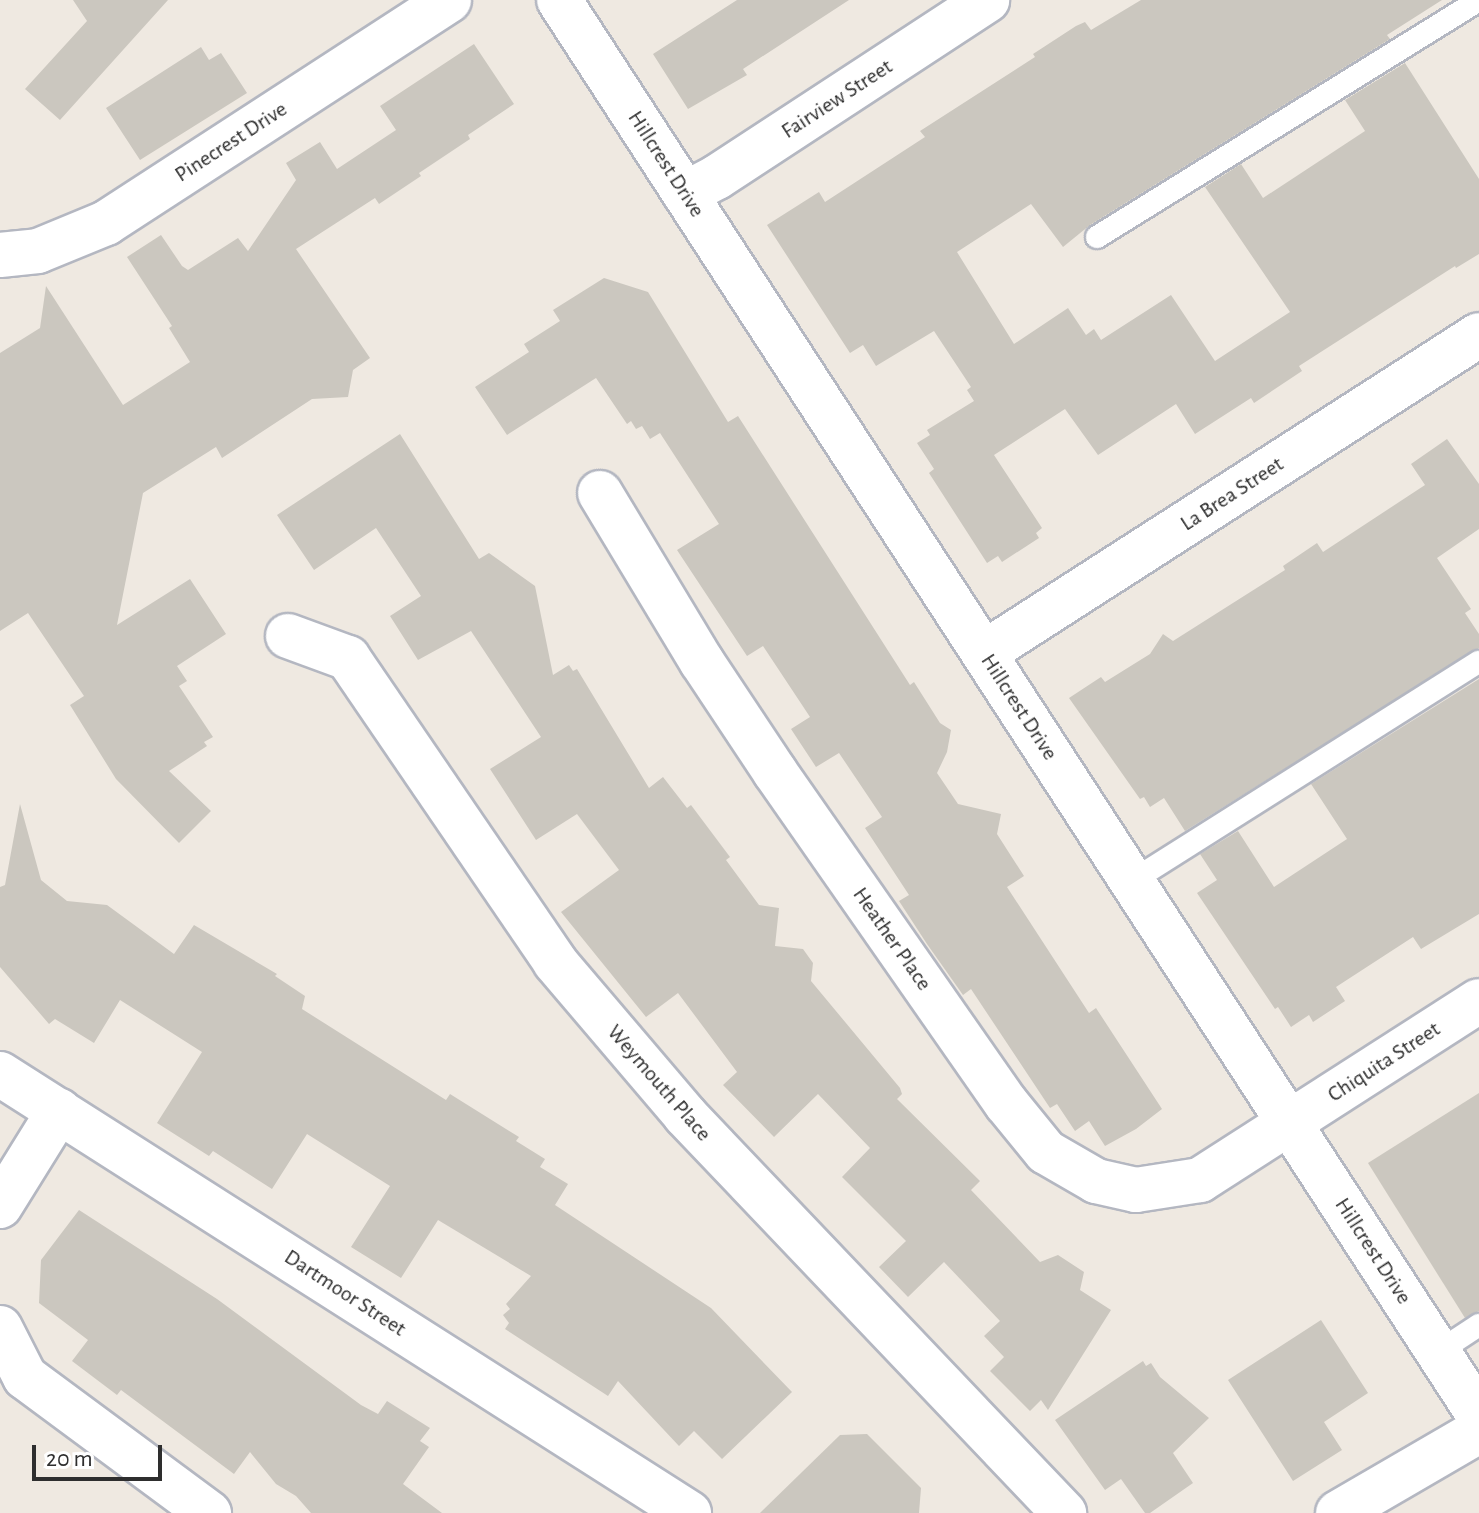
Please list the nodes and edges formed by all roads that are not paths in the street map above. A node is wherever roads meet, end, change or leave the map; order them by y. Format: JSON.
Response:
{"nodes":[{"id":1,"x":449,"y":0,"type":"edge"},
{"id":2,"x":559,"y":0,"type":"edge"},
{"id":3,"x":987,"y":0,"type":"edge"},
{"id":4,"x":1479,"y":0,"type":"edge"},
{"id":5,"x":685,"y":194,"type":"junction"},
{"id":6,"x":1097,"y":237,"type":"dead end"},
{"id":7,"x":0,"y":255,"type":"edge"},
{"id":8,"x":1479,"y":335,"type":"edge"},
{"id":9,"x":600,"y":493,"type":"dead end"},
{"id":10,"x":288,"y":636,"type":"dead end"},
{"id":11,"x":984,"y":653,"type":"junction"},
{"id":12,"x":1479,"y":662,"type":"edge"},
{"id":13,"x":1132,"y":881,"type":"junction"},
{"id":14,"x":1479,"y":1001,"type":"edge"},
{"id":15,"x":0,"y":1074,"type":"edge"},
{"id":16,"x":59,"y":1111,"type":"junction"},
{"id":17,"x":1289,"y":1123,"type":"junction"},
{"id":18,"x":0,"y":1206,"type":"edge"},
{"id":19,"x":1479,"y":1325,"type":"edge"},
{"id":20,"x":0,"y":1328,"type":"edge"},
{"id":21,"x":1438,"y":1352,"type":"junction"},
{"id":22,"x":1479,"y":1415,"type":"edge"},
{"id":23,"x":1479,"y":1431,"type":"edge"},
{"id":24,"x":209,"y":1513,"type":"edge"},
{"id":25,"x":689,"y":1513,"type":"edge"},
{"id":26,"x":1064,"y":1513,"type":"edge"},
{"id":27,"x":1338,"y":1513,"type":"edge"}],
"edges":[{"from":1,"to":7,"type":"street","name":"Pinecrest Drive"},
{"from":2,"to":5,"type":"street","name":"Hillcrest Drive"},
{"from":3,"to":5,"type":"street","name":"Fairview Street"},
{"from":4,"to":6,"type":"lane"},
{"from":5,"to":11,"type":"street","name":"Hillcrest Drive"},
{"from":8,"to":11,"type":"street","name":"La Brea Street"},
{"from":9,"to":17,"type":"street","name":"Heather Place"},
{"from":10,"to":26,"type":"street","name":"Weymouth Place"},
{"from":11,"to":13,"type":"street","name":"Hillcrest Drive"},
{"from":12,"to":13,"type":"lane"},
{"from":13,"to":17,"type":"street","name":"Hillcrest Drive"},
{"from":14,"to":17,"type":"street","name":"Chiquita Street"},
{"from":15,"to":16,"type":"street","name":"Dartmoor Street"},
{"from":16,"to":18,"type":"street"},
{"from":16,"to":25,"type":"street","name":"Dartmoor Street"},
{"from":17,"to":21,"type":"street","name":"Hillcrest Drive"},
{"from":19,"to":21,"type":"lane"},
{"from":20,"to":24,"type":"street"},
{"from":21,"to":22,"type":"street","name":"Hillcrest Drive"},
{"from":23,"to":27,"type":"street"}]}
